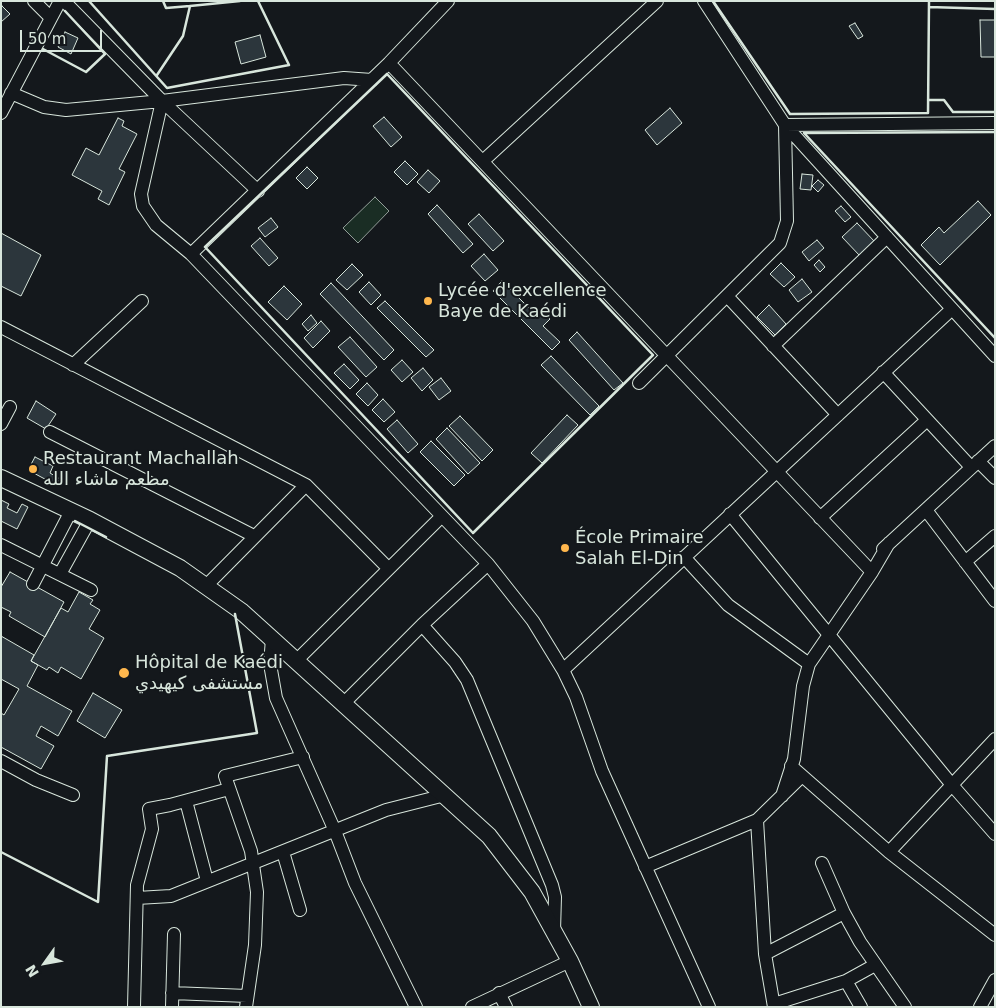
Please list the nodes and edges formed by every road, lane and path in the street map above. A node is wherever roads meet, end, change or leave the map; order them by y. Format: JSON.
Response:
{"nodes":[{"id":1,"x":34,"y":1,"type":"edge"},
{"id":2,"x":62,"y":1,"type":"edge"},
{"id":3,"x":448,"y":1,"type":"edge"},
{"id":4,"x":657,"y":1,"type":"edge"},
{"id":5,"x":704,"y":1,"type":"edge"},
{"id":6,"x":50,"y":17,"type":"junction"},
{"id":7,"x":389,"y":63,"type":"junction"},
{"id":8,"x":372,"y":80,"type":"junction"},
{"id":9,"x":11,"y":93,"type":"junction"},
{"id":10,"x":162,"y":101,"type":"junction"},
{"id":11,"x":2,"y":110,"type":"edge"},
{"id":12,"x":995,"y":123,"type":"edge"},
{"id":13,"x":785,"y":125,"type":"junction"},
{"id":14,"x":483,"y":162,"type":"junction"},
{"id":15,"x":258,"y":191,"type":"junction"},
{"id":16,"x":887,"y":237,"type":"junction"},
{"id":17,"x":191,"y":254,"type":"junction"},
{"id":18,"x":726,"y":296,"type":"junction"},
{"id":19,"x":142,"y":301,"type":"dead end"},
{"id":20,"x":952,"y":310,"type":"junction"},
{"id":21,"x":1,"y":327,"type":"edge"},
{"id":22,"x":773,"y":346,"type":"junction"},
{"id":23,"x":667,"y":356,"type":"junction"},
{"id":24,"x":995,"y":356,"type":"edge"},
{"id":25,"x":73,"y":365,"type":"junction"},
{"id":26,"x":883,"y":372,"type":"junction"},
{"id":27,"x":639,"y":383,"type":"dead end"},
{"id":28,"x":10,"y":407,"type":"dead end"},
{"id":29,"x":838,"y":414,"type":"junction"},
{"id":30,"x":927,"y":420,"type":"junction"},
{"id":31,"x":1,"y":424,"type":"edge"},
{"id":32,"x":50,"y":432,"type":"dead end"},
{"id":33,"x":995,"y":446,"type":"edge"},
{"id":34,"x":975,"y":464,"type":"junction"},
{"id":35,"x":776,"y":472,"type":"junction"},
{"id":36,"x":1,"y":478,"type":"edge"},
{"id":37,"x":995,"y":478,"type":"edge"},
{"id":38,"x":306,"y":485,"type":"junction"},
{"id":39,"x":926,"y":510,"type":"junction"},
{"id":40,"x":71,"y":511,"type":"junction"},
{"id":41,"x":730,"y":514,"type":"junction"},
{"id":42,"x":442,"y":516,"type":"junction"},
{"id":43,"x":820,"y":518,"type":"junction"},
{"id":44,"x":90,"y":520,"type":"junction"},
{"id":45,"x":254,"y":536,"type":"junction"},
{"id":46,"x":995,"y":536,"type":"edge"},
{"id":47,"x":1,"y":545,"type":"edge"},
{"id":48,"x":684,"y":557,"type":"junction"},
{"id":49,"x":965,"y":562,"type":"junction"},
{"id":50,"x":43,"y":564,"type":"junction"},
{"id":51,"x":488,"y":564,"type":"junction"},
{"id":52,"x":388,"y":568,"type":"junction"},
{"id":53,"x":868,"y":569,"type":"junction"},
{"id":54,"x":60,"y":574,"type":"junction"},
{"id":55,"x":33,"y":584,"type":"dead end"},
{"id":56,"x":206,"y":586,"type":"junction"},
{"id":57,"x":91,"y":590,"type":"dead end"},
{"id":58,"x":995,"y":601,"type":"edge"},
{"id":59,"x":422,"y":625,"type":"junction"},
{"id":60,"x":829,"y":634,"type":"junction"},
{"id":61,"x":272,"y":639,"type":"junction"},
{"id":62,"x":296,"y":661,"type":"junction"},
{"id":63,"x":809,"y":664,"type":"junction"},
{"id":64,"x":563,"y":670,"type":"junction"},
{"id":65,"x":343,"y":704,"type":"junction"},
{"id":66,"x":995,"y":739,"type":"edge"},
{"id":67,"x":303,"y":757,"type":"junction"},
{"id":68,"x":1,"y":761,"type":"edge"},
{"id":69,"x":791,"y":766,"type":"junction"},
{"id":70,"x":802,"y":776,"type":"junction"},
{"id":71,"x":952,"y":785,"type":"junction"},
{"id":72,"x":229,"y":789,"type":"junction"},
{"id":73,"x":73,"y":795,"type":"dead end"},
{"id":74,"x":445,"y":795,"type":"junction"},
{"id":75,"x":782,"y":796,"type":"junction"},
{"id":76,"x":186,"y":801,"type":"junction"},
{"id":77,"x":757,"y":820,"type":"junction"},
{"id":78,"x":336,"y":832,"type":"junction"},
{"id":79,"x":995,"y":834,"type":"edge"},
{"id":80,"x":283,"y":852,"type":"junction"},
{"id":81,"x":889,"y":852,"type":"junction"},
{"id":82,"x":253,"y":863,"type":"junction"},
{"id":83,"x":822,"y":863,"type":"dead end"},
{"id":84,"x":645,"y":867,"type":"junction"},
{"id":85,"x":207,"y":881,"type":"junction"},
{"id":86,"x":137,"y":898,"type":"junction"},
{"id":87,"x":300,"y":910,"type":"dead end"},
{"id":88,"x":844,"y":913,"type":"junction"},
{"id":89,"x":554,"y":931,"type":"junction"},
{"id":90,"x":174,"y":934,"type":"dead end"},
{"id":91,"x":995,"y":935,"type":"edge"},
{"id":92,"x":765,"y":954,"type":"junction"},
{"id":93,"x":570,"y":961,"type":"junction"},
{"id":94,"x":875,"y":965,"type":"junction"},
{"id":95,"x":995,"y":980,"type":"edge"},
{"id":96,"x":846,"y":981,"type":"junction"},
{"id":97,"x":172,"y":993,"type":"junction"},
{"id":98,"x":499,"y":993,"type":"junction"},
{"id":99,"x":247,"y":1002,"type":"edge"},
{"id":100,"x":774,"y":1005,"type":"edge"},
{"id":101,"x":134,"y":1007,"type":"edge"},
{"id":102,"x":172,"y":1007,"type":"edge"},
{"id":103,"x":416,"y":1007,"type":"edge"},
{"id":104,"x":472,"y":1007,"type":"edge"},
{"id":105,"x":506,"y":1007,"type":"edge"},
{"id":106,"x":591,"y":1007,"type":"edge"},
{"id":107,"x":709,"y":1007,"type":"edge"},
{"id":108,"x":861,"y":1007,"type":"edge"},
{"id":109,"x":905,"y":1007,"type":"edge"},
{"id":110,"x":980,"y":1007,"type":"edge"}],
"edges":[{"from":1,"to":6,"type":"street"},
{"from":2,"to":6,"type":"street"},
{"from":2,"to":10,"type":"street"},
{"from":3,"to":7,"type":"street"},
{"from":4,"to":14,"type":"street"},
{"from":5,"to":13,"type":"street"},
{"from":6,"to":9,"type":"street"},
{"from":7,"to":8,"type":"street"},
{"from":7,"to":14,"type":"street"},
{"from":8,"to":10,"type":"street"},
{"from":8,"to":15,"type":"street"},
{"from":9,"to":10,"type":"street"},
{"from":9,"to":11,"type":"street"},
{"from":10,"to":15,"type":"street"},
{"from":10,"to":17,"type":"street"},
{"from":12,"to":13,"type":"street"},
{"from":13,"to":16,"type":"street"},
{"from":13,"to":18,"type":"street"},
{"from":14,"to":23,"type":"street"},
{"from":15,"to":17,"type":"street"},
{"from":16,"to":20,"type":"street"},
{"from":16,"to":22,"type":"street"},
{"from":17,"to":42,"type":"street"},
{"from":18,"to":22,"type":"street"},
{"from":18,"to":23,"type":"street"},
{"from":19,"to":25,"type":"street"},
{"from":20,"to":24,"type":"street"},
{"from":20,"to":26,"type":"street"},
{"from":21,"to":25,"type":"street"},
{"from":22,"to":29,"type":"street"},
{"from":23,"to":27,"type":"street"},
{"from":23,"to":35,"type":"street"},
{"from":25,"to":38,"type":"street"},
{"from":26,"to":29,"type":"street"},
{"from":26,"to":30,"type":"street"},
{"from":28,"to":31,"type":"street"},
{"from":29,"to":35,"type":"street"},
{"from":30,"to":34,"type":"street"},
{"from":30,"to":43,"type":"street"},
{"from":32,"to":45,"type":"street"},
{"from":33,"to":34,"type":"street"},
{"from":34,"to":37,"type":"street"},
{"from":34,"to":39,"type":"street"},
{"from":35,"to":41,"type":"street"},
{"from":35,"to":43,"type":"street"},
{"from":36,"to":40,"type":"main road"},
{"from":38,"to":45,"type":"street"},
{"from":38,"to":52,"type":"street"},
{"from":39,"to":49,"type":"street"},
{"from":39,"to":53,"type":"street"},
{"from":40,"to":44,"type":"main road"},
{"from":40,"to":50,"type":"street"},
{"from":41,"to":48,"type":"street"},
{"from":41,"to":60,"type":"street"},
{"from":42,"to":51,"type":"street"},
{"from":42,"to":52,"type":"street"},
{"from":43,"to":53,"type":"street"},
{"from":44,"to":54,"type":"street"},
{"from":44,"to":56,"type":"main road"},
{"from":45,"to":56,"type":"street"},
{"from":46,"to":49,"type":"street"},
{"from":47,"to":50,"type":"street"},
{"from":48,"to":63,"type":"street"},
{"from":48,"to":64,"type":"street"},
{"from":49,"to":58,"type":"street"},
{"from":50,"to":54,"type":"street"},
{"from":50,"to":55,"type":"street"},
{"from":51,"to":59,"type":"street"},
{"from":51,"to":64,"type":"street"},
{"from":52,"to":62,"type":"street"},
{"from":53,"to":60,"type":"street"},
{"from":54,"to":57,"type":"street"},
{"from":56,"to":61,"type":"main road"},
{"from":59,"to":65,"type":"street"},
{"from":59,"to":89,"type":"street"},
{"from":60,"to":63,"type":"street"},
{"from":60,"to":71,"type":"street"},
{"from":61,"to":62,"type":"main road"},
{"from":61,"to":67,"type":"street"},
{"from":62,"to":65,"type":"main road"},
{"from":63,"to":69,"type":"street"},
{"from":64,"to":84,"type":"street"},
{"from":65,"to":74,"type":"main road"},
{"from":66,"to":71,"type":"street"},
{"from":67,"to":72,"type":"street"},
{"from":67,"to":78,"type":"street"},
{"from":68,"to":73,"type":"street"},
{"from":69,"to":70,"type":"street"},
{"from":69,"to":75,"type":"street"},
{"from":70,"to":75,"type":"street"},
{"from":70,"to":81,"type":"street"},
{"from":71,"to":79,"type":"street"},
{"from":71,"to":81,"type":"street"},
{"from":72,"to":76,"type":"street"},
{"from":72,"to":82,"type":"street"},
{"from":74,"to":78,"type":"street"},
{"from":74,"to":89,"type":"main road"},
{"from":75,"to":77,"type":"street"},
{"from":76,"to":85,"type":"street"},
{"from":76,"to":86,"type":"street"},
{"from":77,"to":84,"type":"street"},
{"from":77,"to":92,"type":"street"},
{"from":78,"to":80,"type":"street"},
{"from":78,"to":103,"type":"street"},
{"from":80,"to":82,"type":"street"},
{"from":80,"to":87,"type":"street"},
{"from":81,"to":91,"type":"street"},
{"from":82,"to":85,"type":"street"},
{"from":82,"to":99,"type":"street"},
{"from":83,"to":88,"type":"street"},
{"from":84,"to":107,"type":"street"},
{"from":85,"to":86,"type":"street"},
{"from":86,"to":101,"type":"street"},
{"from":88,"to":92,"type":"street"},
{"from":88,"to":94,"type":"street"},
{"from":89,"to":93,"type":"main road"},
{"from":90,"to":97,"type":"street"},
{"from":92,"to":100,"type":"street"},
{"from":93,"to":98,"type":"street"},
{"from":93,"to":106,"type":"main road"},
{"from":94,"to":96,"type":"street"},
{"from":94,"to":109,"type":"street"},
{"from":95,"to":110,"type":"street"},
{"from":96,"to":100,"type":"street"},
{"from":96,"to":108,"type":"street"},
{"from":97,"to":99,"type":"street"},
{"from":97,"to":102,"type":"street"},
{"from":98,"to":104,"type":"street"},
{"from":98,"to":105,"type":"street"}]}
